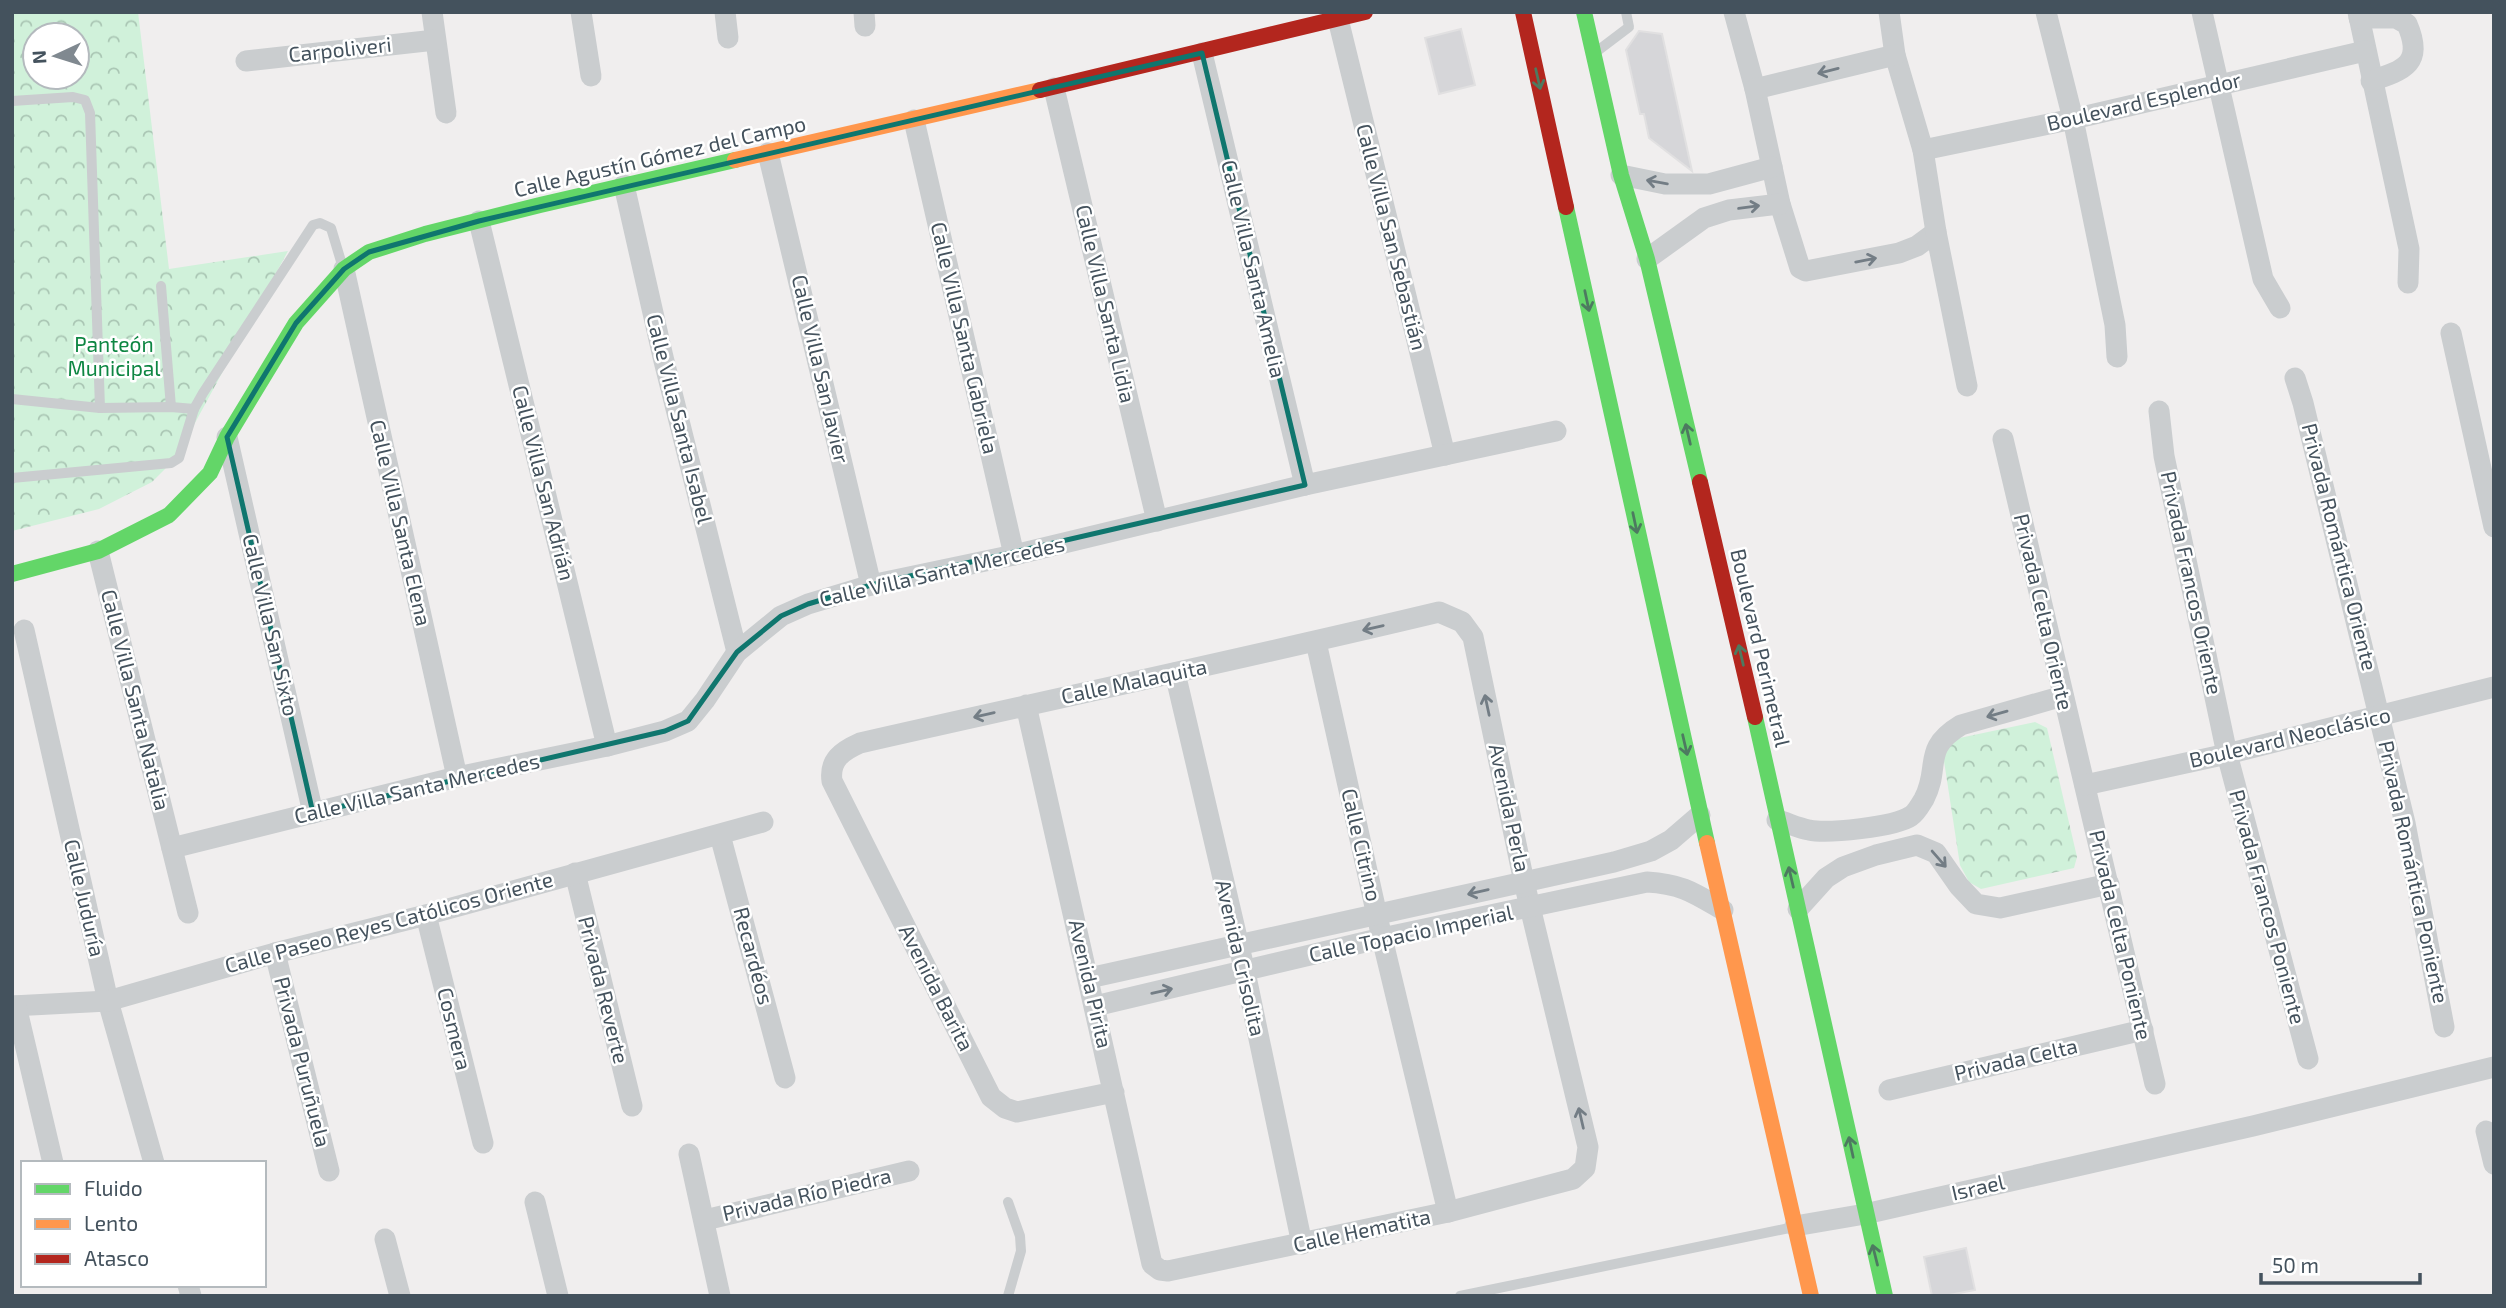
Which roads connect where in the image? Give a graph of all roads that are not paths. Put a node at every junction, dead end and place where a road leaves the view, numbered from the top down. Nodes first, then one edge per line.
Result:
1 (432, 12) edge
2 (581, 12) edge
3 (725, 12) edge
4 (1365, 12) edge
5 (1523, 12) edge
6 (1584, 12) edge
7 (1626, 12) edge
8 (1734, 12) edge
9 (1889, 12) edge
10 (2046, 12) edge
11 (2202, 12) edge
12 (2358, 15) edge
13 (1338, 19) junction
14 (728, 38) dead end
15 (435, 40) junction
16 (2365, 51) junction
17 (1202, 53) junction
18 (1594, 54) junction
19 (1895, 55) junction
20 (246, 61) dead end
21 (591, 76) dead end
22 (2371, 81) junction
23 (2219, 84) junction
24 (1054, 88) junction
25 (1755, 89) junction
26 (12, 101) edge
27 (446, 113) dead end
28 (2073, 119) junction
29 (914, 121) junction
30 (1923, 150) junction
31 (768, 153) junction
32 (1772, 167) junction
33 (1621, 175) junction
34 (1709, 184) junction
35 (624, 185) junction
36 (1780, 204) junction
37 (1717, 213) junction
38 (479, 221) junction
39 (1936, 232) junction
40 (1647, 259) junction
41 (344, 269) junction
42 (2408, 283) dead end
43 (160, 286) dead end
44 (2280, 308) dead end
45 (2451, 333) dead end
46 (2117, 357) dead end
47 (2295, 378) dead end
48 (1967, 386) dead end
49 (12, 399) edge
50 (171, 407) junction
51 (100, 408) junction
52 (194, 410) junction
53 (2159, 411) dead end
54 (1556, 431) dead end
55 (227, 437) junction
56 (2003, 439) dead end
57 (1445, 455) junction
58 (12, 478) edge
59 (1305, 485) junction
60 (1157, 521) junction
61 (2494, 527) edge
62 (98, 551) junction
63 (1013, 555) junction
64 (12, 574) edge
65 (871, 585) junction
66 (1439, 612) joint
67 (24, 630) dead end
68 (1316, 642) junction
69 (737, 652) junction
70 (1175, 673) junction
71 (2494, 687) edge
72 (2063, 696) junction
73 (1026, 705) junction
74 (2380, 717) junction
75 (607, 746) junction
76 (2227, 754) junction
77 (834, 761) joint
78 (457, 777) junction
79 (2085, 785) junction
80 (313, 813) junction
81 (1700, 815) junction
82 (1777, 820) junction
83 (763, 822) dead end
84 (1871, 826) junction
85 (720, 835) junction
86 (172, 848) junction
87 (1640, 854) junction
88 (1876, 855) junction
89 (1592, 867) junction
90 (575, 873) junction
91 (1524, 882) junction
92 (1647, 882) junction
93 (2109, 884) junction
94 (1599, 893) junction
95 (1531, 908) junction
96 (1798, 909) junction
97 (1723, 910) junction
98 (188, 912) dead end
99 (426, 915) junction
100 (1377, 915) junction
101 (1382, 938) junction
102 (1237, 945) junction
103 (275, 953) junction
104 (1245, 972) junction
105 (1089, 978) junction
106 (108, 1001) junction
107 (14, 1006) edge
108 (1096, 1006) junction
109 (2444, 1027) dead end
110 (2143, 1030) junction
111 (2308, 1059) dead end
112 (2494, 1067) edge
113 (785, 1078) dead end
114 (2155, 1084) dead end
115 (1889, 1090) dead end
116 (1114, 1092) junction
117 (632, 1106) dead end
118 (2486, 1131) dead end
119 (483, 1143) dead end
120 (689, 1154) dead end
121 (53, 1161) edge
122 (153, 1161) edge
123 (2494, 1164) edge
124 (329, 1171) dead end
125 (909, 1171) dead end
126 (1573, 1179) joint
127 (535, 1202) dead end
128 (1008, 1202) dead end
129 (1448, 1212) junction
130 (1865, 1214) junction
131 (705, 1220) junction
132 (1795, 1226) junction
133 (385, 1239) dead end
134 (1302, 1244) junction
135 (1152, 1264) joint
136 (400, 1296) edge
137 (558, 1296) edge
138 (720, 1296) edge
139 (1008, 1296) edge
140 (1460, 1296) edge
141 (1811, 1296) edge
142 (1885, 1296) edge

1 - 15 street
2 - 21 street
3 - 14 street
4 - 13 street, Calle Agustín Gómez del Campo
5 -> 81 street
6 - 18 street, Boulevard Perimetral
7 - 18 lane
8 - 25 street
9 - 19 street
10 - 28 street
11 - 23 street
12 - 16 street
12 - 22 street
13 - 17 street, Calle Agustín Gómez del Campo
13 - 57 street, Calle Villa San Sebastián
15 - 20 street, Carpoliveri
15 - 27 street
16 - 22 street
16 - 23 street, Boulevard Esplendor
17 - 24 street, Calle Agustín Gómez del Campo
17 - 59 street, Calle Villa Santa Amelia
18 - 33 street, Boulevard Perimetral
19 -> 25 street
19 - 30 street
22 - 42 street
23 - 28 street, Boulevard Esplendor
23 - 44 street
24 - 29 street, Calle Agustín Gómez del Campo
24 - 60 street, Calle Villa Santa Lidia
25 - 32 street
26 - 51 lane
28 - 30 street, Boulevard Esplendor
28 - 46 street
29 - 31 street, Calle Agustín Gómez del Campo
29 - 63 street, Calle Villa Santa Gabriela
30 - 39 street
31 - 35 street, Calle Agustín Gómez del Campo
31 - 65 street, Calle Villa San Javier
32 - 34 street
32 - 36 street
34 -> 33 street
33 - 40 street, Boulevard Perimetral
34 - 37 street
35 - 38 street, Calle Agustín Gómez del Campo
35 - 69 street, Calle Villa Santa Isabel
37 -> 36 street
36 -> 39 street
37 - 40 street
38 - 41 street, Calle Agustín Gómez del Campo
38 - 75 street, Calle Villa San Adrián
39 - 48 street
82 -> 40 street, Boulevard Perimetral
41 - 52 lane
41 - 55 street, Calle Agustín Gómez del Campo
41 - 78 street, Calle Villa Santa Elena
43 - 50 lane
45 - 61 street
47 - 74 street, Privada Romántica Oriente
49 - 51 lane
50 - 51 lane
50 - 52 lane
52 - 58 lane
53 - 76 street, Privada Francos Oriente
54 - 57 street, Calle Villa Santa Mercedes
55 - 62 street, Calle Agustín Gómez del Campo
55 - 80 street, Calle Villa San Sixto
56 - 72 street, Privada Celta Oriente
57 - 59 street, Calle Villa Santa Mercedes
59 - 60 street, Calle Villa Santa Mercedes
60 - 63 street, Calle Villa Santa Mercedes
62 - 64 street, Calle Agustín Gómez del Campo
62 - 86 street, Calle Villa Santa Natalia
63 - 65 street, Calle Villa Santa Mercedes
65 - 69 street, Calle Villa Santa Mercedes
66 -> 68 street, Calle Malaquita
91 -> 66 street, Avenida Perla
67 - 106 street, Calle Juduría
68 - 70 street, Calle Malaquita
68 - 100 street, Calle Citrino
69 - 75 street, Calle Villa Santa Mercedes
70 - 73 street, Calle Malaquita
70 - 102 street, Avenida Crisolita
71 - 74 street, Boulevard Neoclásico
72 - 79 street, Privada Celta Oriente
72 -> 84 street
73 -> 77 street, Calle Malaquita
73 - 105 street, Avenida Pirita
74 - 76 street, Boulevard Neoclásico
74 - 109 street, Privada Romántica Poniente
75 - 78 street, Calle Villa Santa Mercedes
76 - 79 street, Boulevard Neoclásico
76 - 111 street, Privada Francos Poniente
77 - 116 street, Avenida Barita
78 - 80 street, Calle Villa Santa Mercedes
79 - 93 street, Privada Celta Poniente
80 - 86 street, Calle Villa Santa Mercedes
81 - 87 street, Calle Topacio Imperial
81 - 97 street
82 - 84 street
96 -> 82 street, Boulevard Perimetral
83 - 85 street, Calle Paseo Reyes Católicos Oriente
84 - 88 street
85 - 90 street, Calle Paseo Reyes Católicos Oriente
85 - 113 street, Recardéos
86 - 98 street, Calle Villa Santa Natalia
87 - 89 street, Calle Topacio Imperial
87 - 92 street
88 -> 93 street
88 - 96 street
89 - 91 street, Calle Topacio Imperial
89 - 94 street
90 - 99 street, Calle Paseo Reyes Católicos Oriente
90 - 117 street, Privada Reverte
91 - 95 street, Avenida Perla
91 -> 100 street, Calle Topacio Imperial
92 - 94 street, Calle Topacio Imperial
92 - 97 street, Calle Topacio Imperial
93 - 110 street, Privada Celta Poniente
94 - 95 street, Calle Topacio Imperial
95 - 101 street, Calle Topacio Imperial
126 -> 95 street, Avenida Perla
130 -> 96 street, Boulevard Perimetral
97 - 132 street
99 - 103 street, Calle Paseo Reyes Católicos Oriente
99 - 119 street, Cosmera
100 - 101 street, Calle Citrino
100 - 102 street, Calle Topacio Imperial
101 - 104 street, Calle Topacio Imperial
101 - 129 street, Calle Citrino
102 - 104 street, Avenida Crisolita
102 - 105 street, Calle Topacio Imperial
103 - 106 street, Calle Paseo Reyes Católicos Oriente
103 - 124 street, Privada Puruñuela
108 -> 104 street, Calle Topacio Imperial
104 - 134 street, Avenida Crisolita
105 - 108 street, Avenida Pirita
106 - 107 street, Calle Paseo Reyes Católicos Oriente
106 - 122 street, Calle Juduría
107 - 121 street
108 - 116 street, Avenida Pirita
110 - 114 street, Privada Celta Poniente
110 - 115 street, Privada Celta
112 - 130 street, Israel
116 - 135 street, Avenida Pirita
118 - 123 street
120 - 131 street
125 - 131 street, Privada Río Piedra
126 - 129 street, Calle Hematita
127 - 137 street
128 - 139 lane
129 - 134 street, Calle Hematita
130 - 132 street, Israel
142 -> 130 street, Boulevard Perimetral
131 - 138 street
132 - 140 lane, Israel
132 - 141 street
133 - 136 street
134 - 135 street, Calle Hematita

